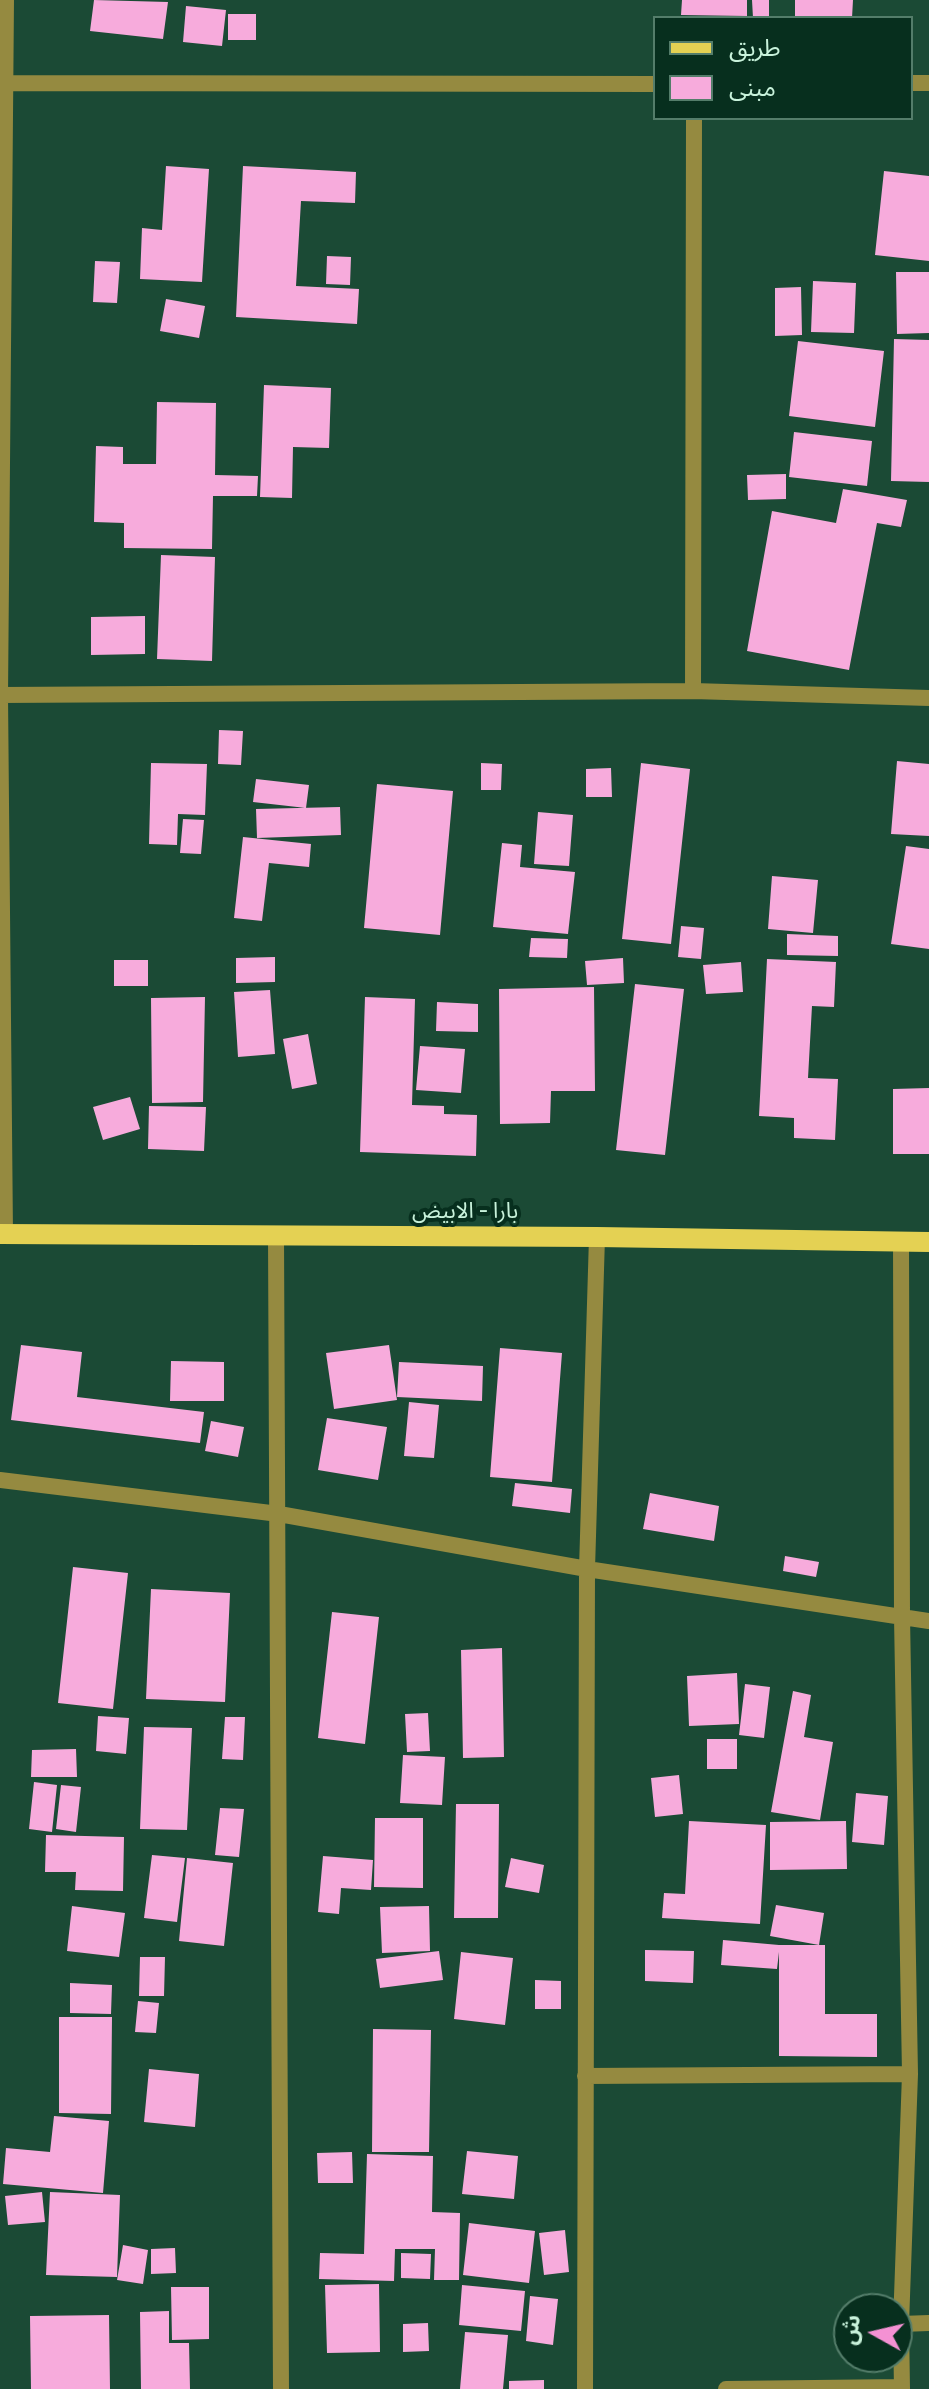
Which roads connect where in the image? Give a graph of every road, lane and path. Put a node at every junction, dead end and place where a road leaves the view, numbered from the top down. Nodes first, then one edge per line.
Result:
1 (6, 0) edge
2 (5, 83) junction
3 (653, 84) edge
4 (694, 120) edge
5 (2, 217) edge
6 (693, 691) junction
7 (0, 695) edge
8 (929, 698) edge
9 (3, 1234) edge
10 (276, 1235) junction
11 (597, 1237) junction
12 (901, 1242) junction
13 (929, 1242) edge
14 (0, 1480) edge
15 (279, 1514) junction
16 (587, 1569) junction
17 (902, 1617) junction
18 (929, 1621) edge
19 (910, 2074) junction
20 (585, 2076) junction
21 (902, 2293) edge
22 (902, 2388) edge
23 (281, 2389) edge
24 (585, 2389) edge
25 (726, 2389) edge

1 - 2 street
2 - 3 street
2 - 5 street
4 - 6 street
5 - 7 street
6 - 7 street
6 - 8 street
7 - 9 street
9 - 10 main road, بارا - الابيض
10 - 11 main road, بارا - الابيض
10 - 15 street
11 - 12 main road, بارا - الابيض
11 - 16 street
12 - 13 main road, بارا - الابيض
12 - 17 street
14 - 15 street
15 - 16 street
15 - 23 street
16 - 17 street
16 - 20 street
17 - 18 street
17 - 19 street
19 - 20 street
19 - 21 street
20 - 24 street
22 - 25 street

